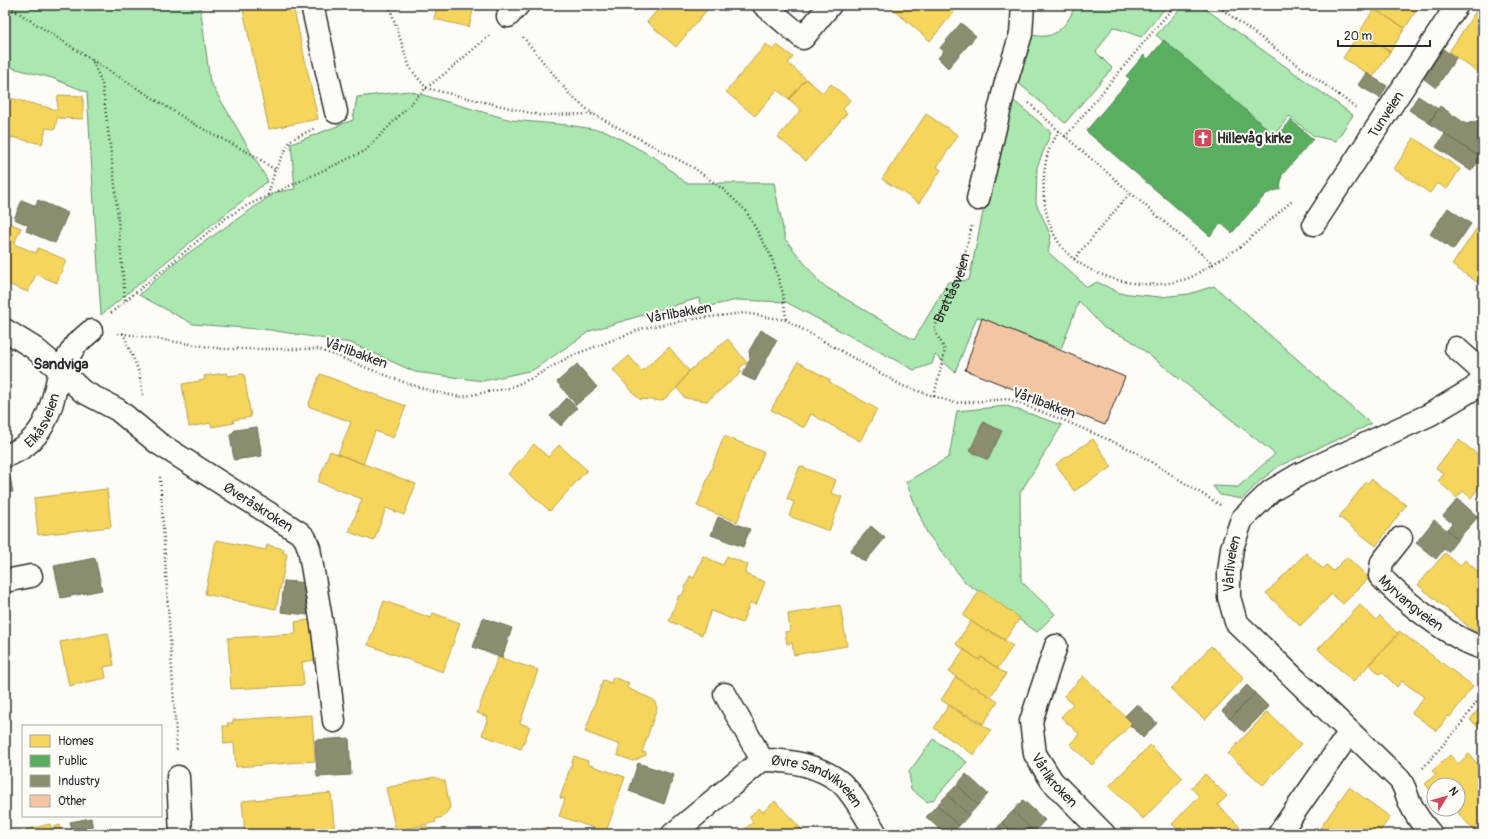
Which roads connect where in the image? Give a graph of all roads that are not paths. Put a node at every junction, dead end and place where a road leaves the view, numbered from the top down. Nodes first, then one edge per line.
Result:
1 (312, 5) edge
2 (764, 5) edge
3 (830, 5) edge
4 (1023, 5) edge
5 (1457, 5) edge
6 (336, 112) road end
7 (978, 199) road end
8 (1314, 224) dead end
9 (5, 330) edge
10 (91, 331) road end
11 (1456, 348) dead end
12 (60, 370) junction
13 (1483, 372) edge
14 (1483, 379) edge
15 (5, 456) edge
16 (1402, 538) dead end
17 (31, 576) dead end
18 (5, 581) edge
19 (1056, 646) dead end
20 (1483, 648) edge
21 (725, 694) dead end
22 (334, 721) dead end
23 (1350, 732) junction
24 (762, 760) junction
25 (178, 778) road end
26 (181, 834) edge
27 (673, 834) edge
28 (876, 834) edge
29 (1104, 834) edge
30 (1279, 834) edge
31 (1431, 834) edge

1 - 6 street
2 - 3 street
4 - 7 street
5 - 8 street, Tunveien
9 - 12 street, Øveråskroken
10 - 12 street, Eikåsveien
11 - 13 street
12 - 15 street, Eikåsveien
12 - 22 street, Øveråskroken
14 - 23 street, Vårliveien
16 - 20 street, Myrvangveien
17 - 18 street
19 - 29 street, Vårlikroken
21 - 24 street, Øvre Sandvikveien
23 - 30 street
23 - 31 street, Vårliveien
24 - 27 street, Øvre Sandvikveien
24 - 28 street, Øvre Sandvikveien
25 - 26 street

